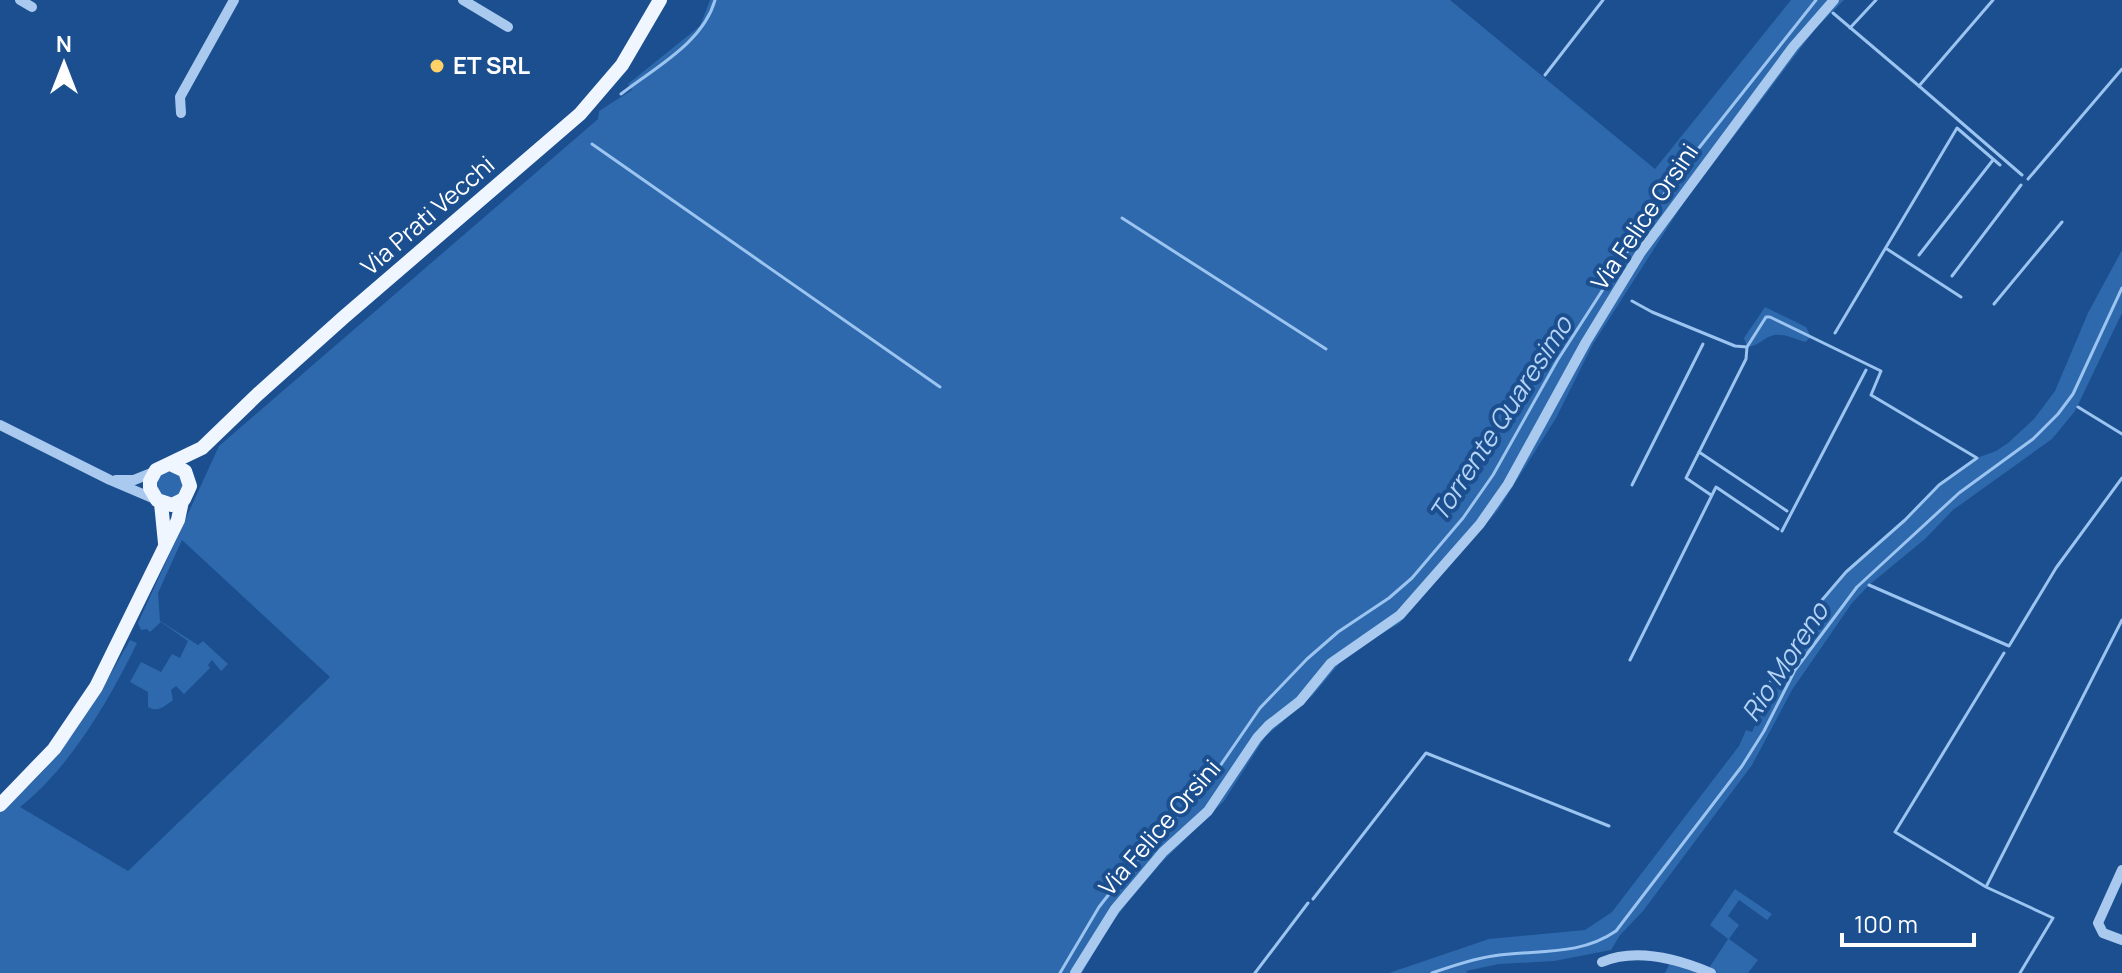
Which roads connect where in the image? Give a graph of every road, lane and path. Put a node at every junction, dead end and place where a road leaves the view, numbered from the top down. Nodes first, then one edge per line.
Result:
1 (20, 0) edge
2 (234, 0) edge
3 (463, 0) edge
4 (660, 0) edge
5 (1834, 0) edge
6 (32, 7) dead end
7 (508, 27) dead end
8 (181, 113) dead end
9 (0, 425) edge
10 (202, 448) junction
11 (170, 464) junction
12 (155, 472) junction
13 (189, 479) junction
14 (110, 480) junction
15 (159, 501) junction
16 (182, 501) junction
17 (165, 543) junction
18 (0, 805) edge
19 (2122, 870) edge
20 (2122, 940) edge
21 (1602, 962) dead end
22 (1075, 973) edge
23 (1711, 973) edge

1 - 6 street
2 - 8 street
3 - 7 street
4 - 10 main road, Via Prati Vecchi
5 - 22 street, Via Felice Orsini
9 - 14 street
10 - 11 main road, Via Prati Vecchi
10 - 13 main road, Via Prati Vecchi
11 - 12 main road, Via Prati Vecchi
11 - 13 main road
12 - 14 street
12 - 15 main road
13 - 16 main road, Via Prati Vecchi
14 - 15 street
15 - 16 main road
15 - 17 main road
16 - 17 main road, Via Prati Vecchi
17 - 18 main road, Via Prati Vecchi
19 - 20 street
21 - 23 street

